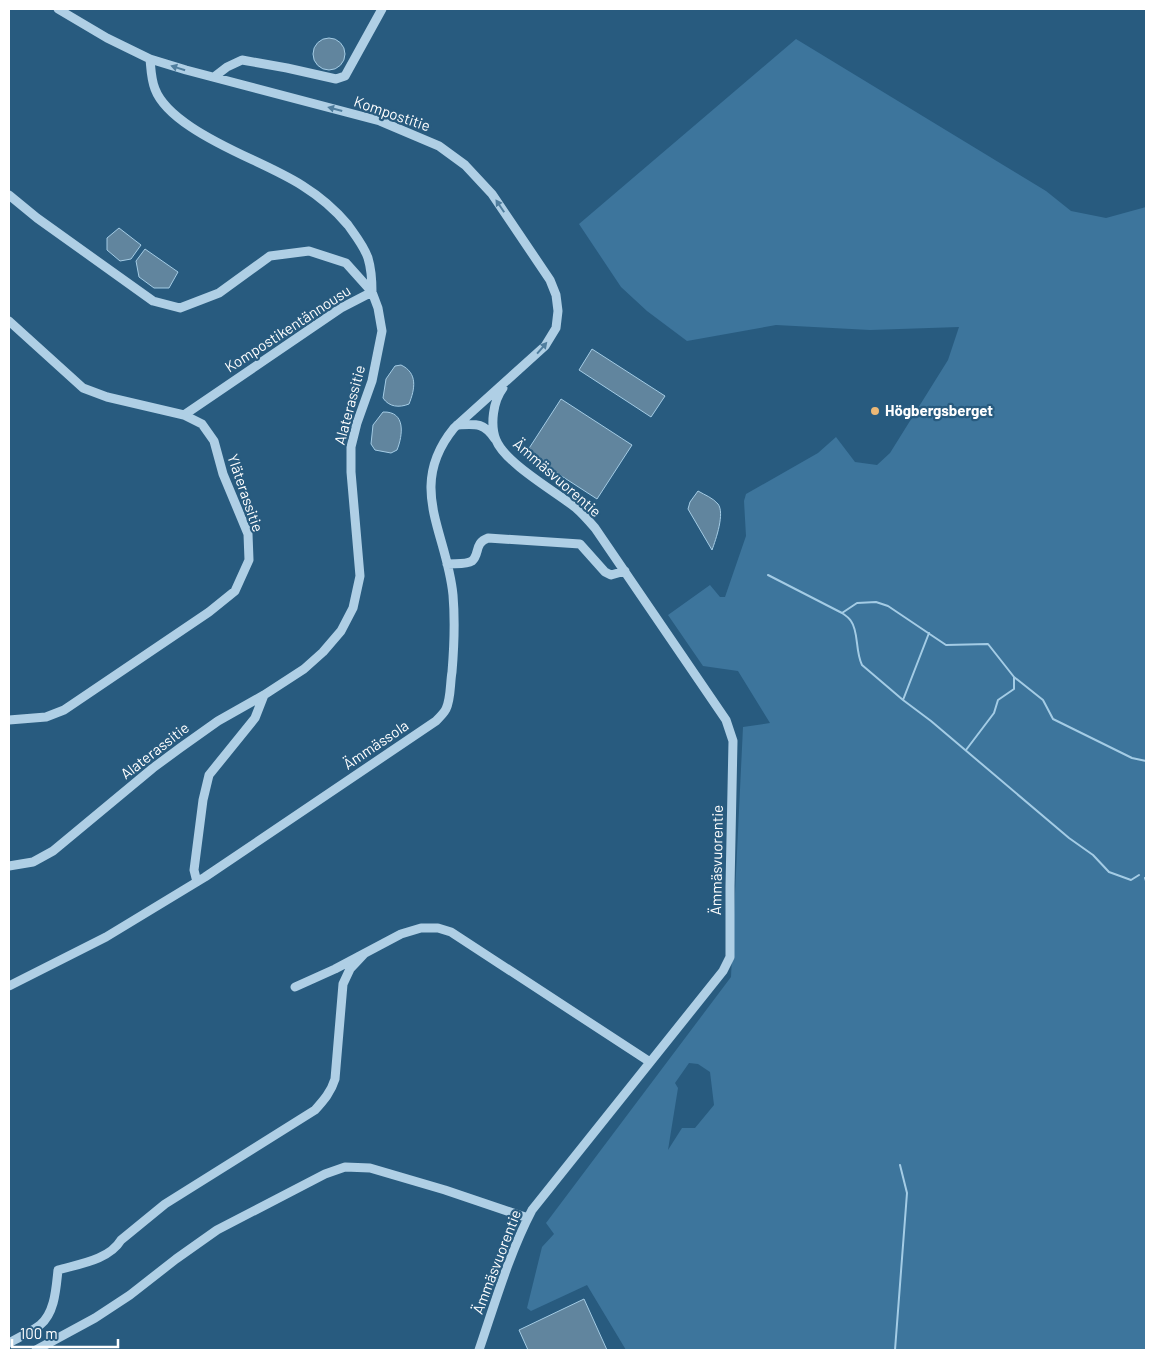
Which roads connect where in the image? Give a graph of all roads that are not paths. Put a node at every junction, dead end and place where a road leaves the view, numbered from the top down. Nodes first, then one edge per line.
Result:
1 (58, 9) edge
2 (382, 9) edge
3 (150, 59) junction
4 (214, 77) junction
5 (9, 195) edge
6 (372, 292) junction
7 (9, 321) edge
8 (507, 382) junction
9 (184, 414) junction
10 (457, 425) junction
11 (496, 441) junction
12 (447, 564) junction
13 (626, 571) junction
14 (264, 695) junction
15 (10, 723) edge
16 (9, 866) edge
17 (197, 882) junction
18 (365, 953) junction
19 (9, 986) edge
20 (295, 987) dead end
21 (650, 1062) junction
22 (528, 1218) junction
23 (9, 1342) edge
24 (36, 1350) edge
25 (479, 1350) edge

1 - 3 street, Kompostitie
2 - 4 street
4 -> 3 street, Kompostitie
3 - 6 street, Kompostikentännousu
8 -> 4 street, Kompostitie
5 - 6 street, Alaterassitie
6 - 9 street, Kompostikentännousu
6 - 14 street, Alaterassitie
7 - 9 street, Yläterassitie
8 - 10 street, Ämmässola
8 - 11 street, Ämmäsvuorentie
9 - 15 street, Yläterassitie
10 - 11 street
10 - 12 street, Ämmässola
11 - 13 street, Ämmäsvuorentie
12 - 13 street
12 - 17 street, Ämmässola
13 - 21 street, Ämmäsvuorentie
14 - 16 street, Alaterassitie
14 - 17 street
17 - 19 street, Ämmässola
18 - 20 street
18 - 21 street
18 - 23 street
21 - 22 street, Ämmäsvuorentie
22 - 24 street
22 - 25 street, Ämmäsvuorentie

